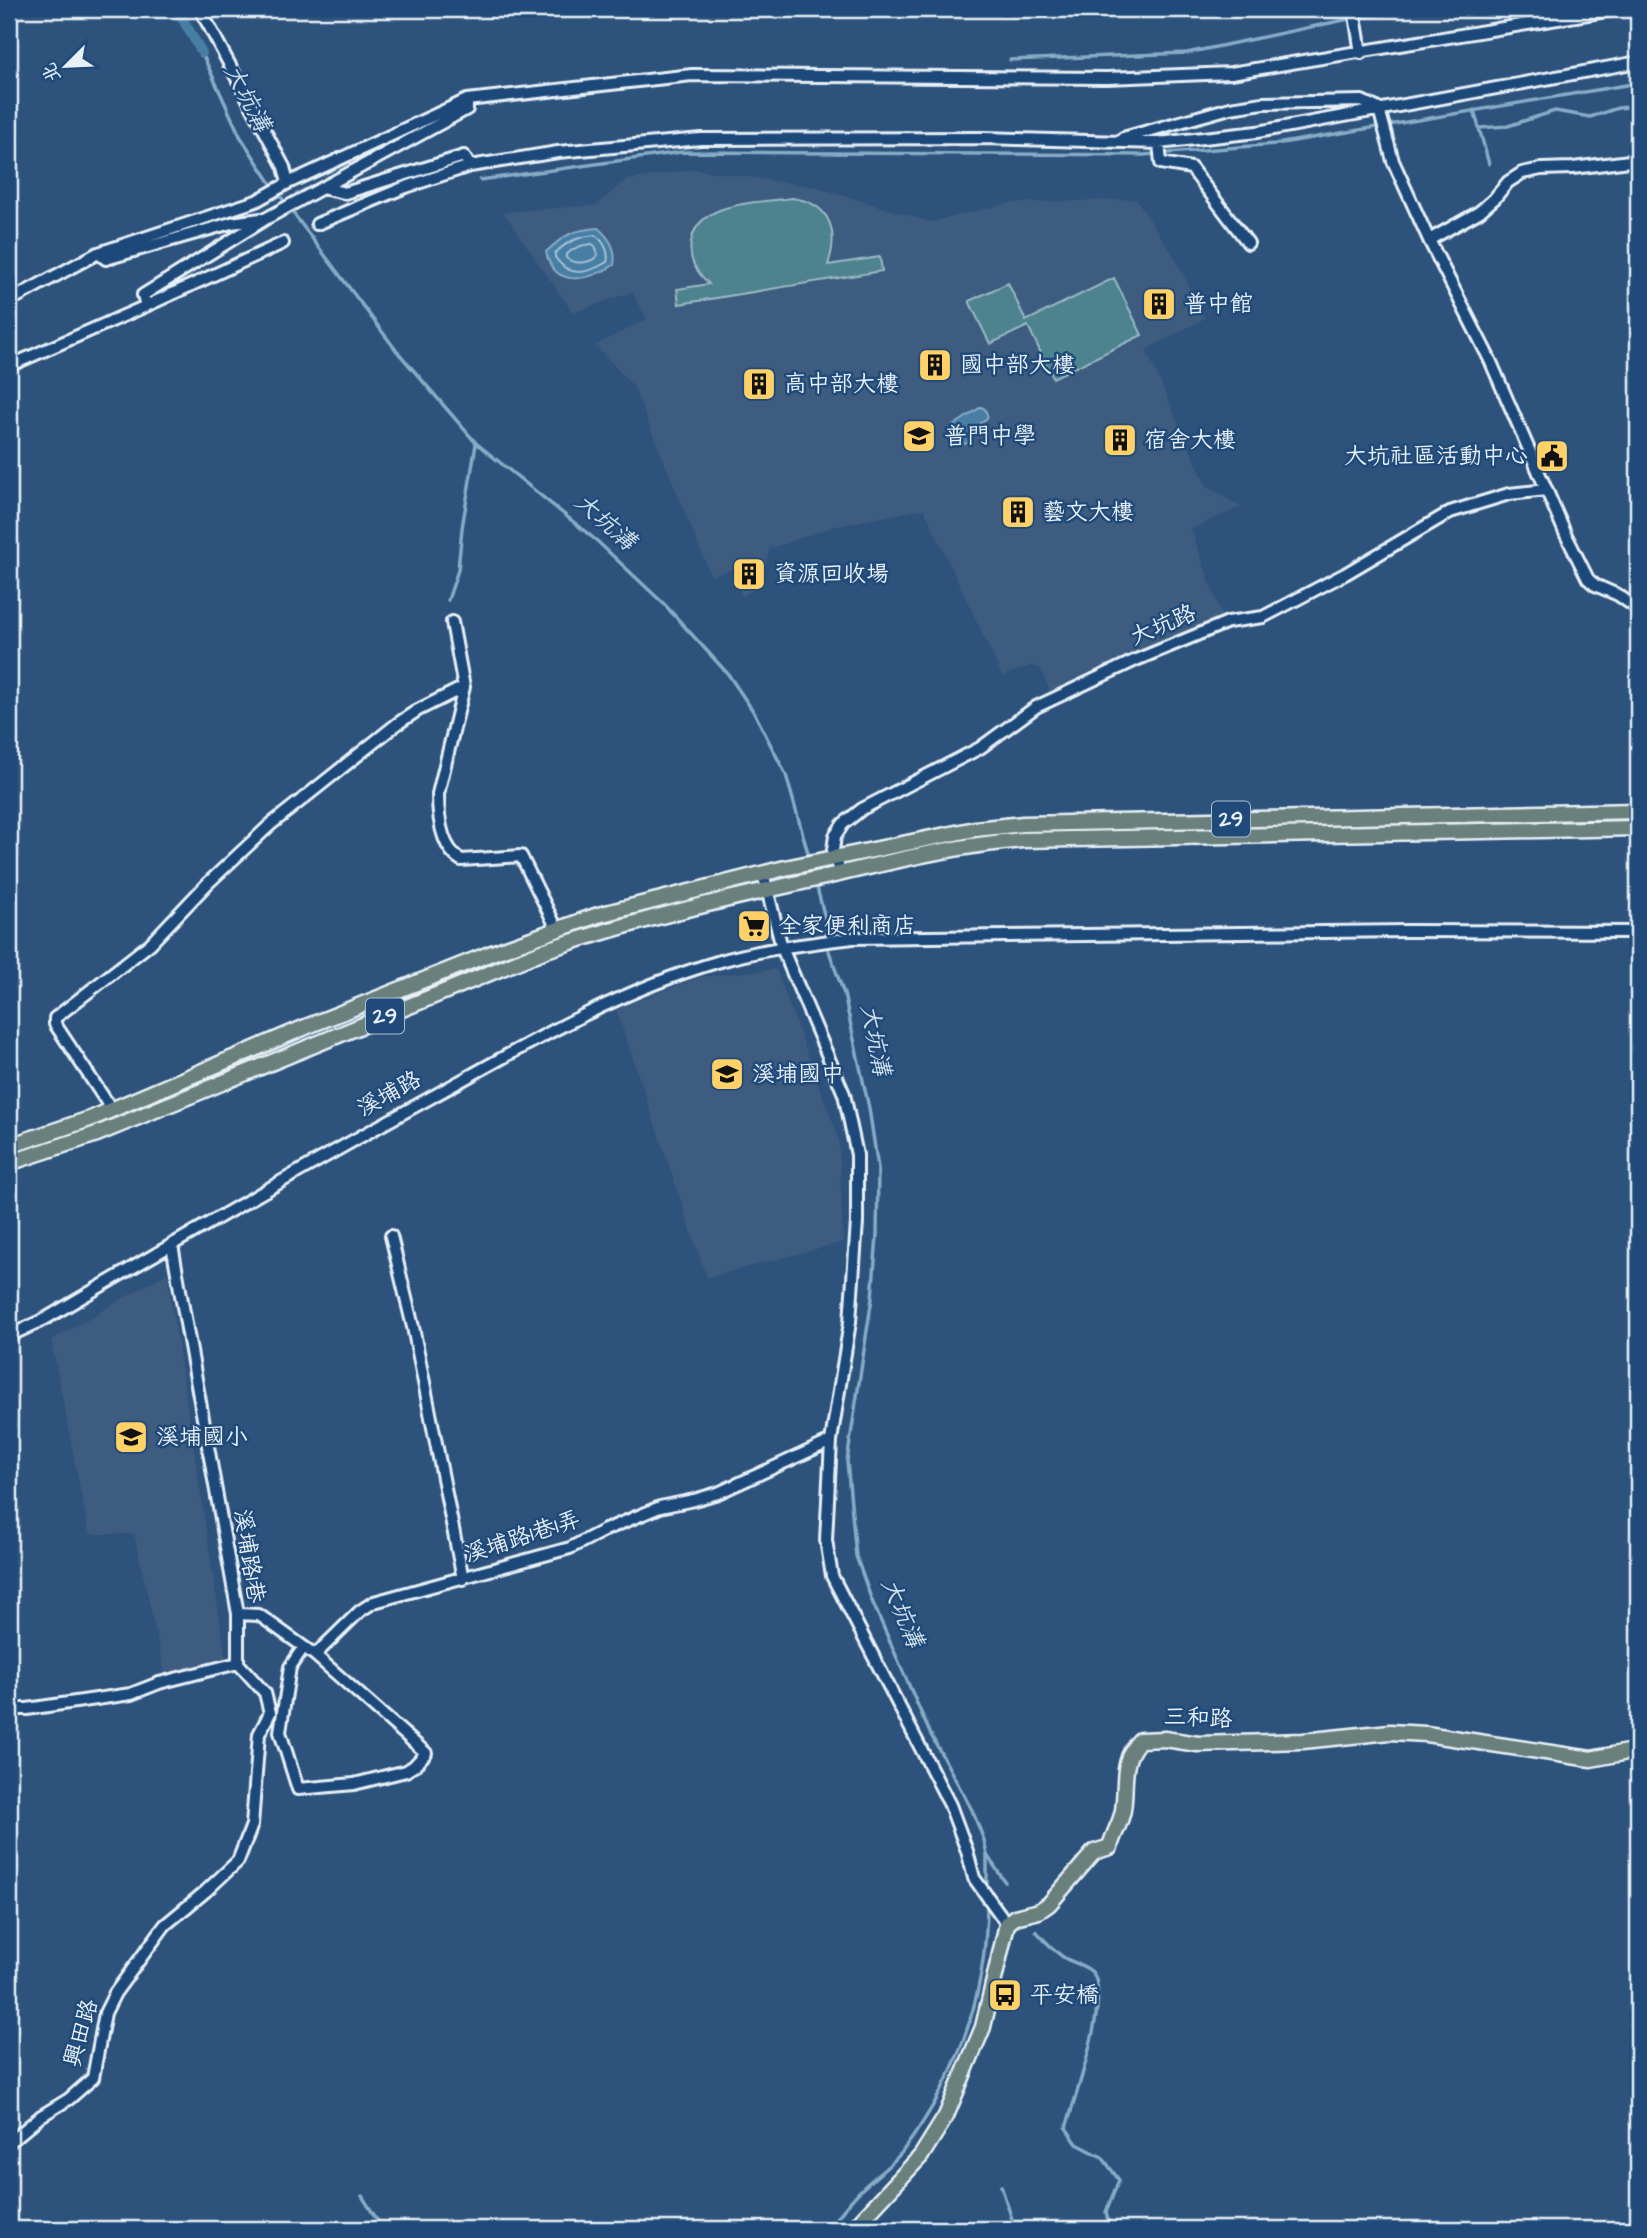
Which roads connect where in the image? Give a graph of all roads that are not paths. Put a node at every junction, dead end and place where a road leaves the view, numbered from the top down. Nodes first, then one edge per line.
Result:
1 (200, 9) edge
2 (1354, 9) edge
3 (1618, 9) edge
4 (1361, 52) junction
5 (1638, 62) edge
6 (467, 100) junction
7 (1379, 109) junction
8 (1110, 141) junction
9 (1159, 143) junction
10 (1638, 160) edge
11 (470, 166) junction
12 (288, 183) junction
13 (321, 188) junction
14 (267, 218) junction
15 (317, 224) dead end
16 (1429, 240) junction
17 (283, 243) dead end
18 (1248, 243) dead end
19 (98, 253) junction
20 (9, 300) edge
21 (146, 306) junction
22 (9, 366) edge
23 (1547, 490) junction
24 (1638, 608) edge
25 (452, 622) dead end
26 (464, 687) junction
27 (1638, 811) edge
28 (1638, 828) edge
29 (831, 858) junction
30 (763, 873) junction
31 (835, 874) junction
32 (767, 889) junction
33 (557, 929) junction
34 (1638, 932) edge
35 (782, 948) junction
36 (112, 1110) junction
37 (9, 1146) edge
38 (9, 1163) edge
39 (391, 1236) dead end
40 (172, 1245) junction
41 (9, 1336) edge
42 (831, 1441) junction
43 (463, 1579) junction
44 (238, 1614) junction
45 (303, 1648) junction
46 (315, 1656) junction
47 (238, 1663) junction
48 (9, 1709) edge
49 (1638, 1750) edge
50 (1003, 1918) junction
51 (9, 2143) edge
52 (853, 2229) edge

1 - 12 street
2 - 4 street
3 - 4 street
4 - 6 street
5 - 7 street
6 - 12 street
6 - 13 street
7 - 8 street
7 - 9 street
7 - 16 street
8 - 9 street
8 - 11 street
9 - 18 street
10 - 16 street
11 - 13 street
11 - 15 street
12 - 19 street
13 - 14 street
14 - 19 street
14 - 21 street
16 - 23 street
17 - 21 street
19 - 20 street
21 - 22 street
23 - 24 street
23 - 29 street, 大坑路
25 - 26 street
26 - 33 street
26 - 36 street
27 - 29 main road, 29
28 - 31 main road, 29
29 - 30 main road, 29
29 - 31 street, 大坑路
30 - 32 street
30 - 33 main road, 29
31 - 32 main road, 29
32 - 35 street
32 - 38 main road, 29
33 - 36 main road, 29
34 - 35 street, 溪埔路
35 - 40 street, 溪埔路
35 - 42 street
36 - 37 main road, 29
39 - 43 street
40 - 41 street, 溪埔路
40 - 44 street, 溪埔路1巷
42 - 43 street, 溪埔路1巷1弄
42 - 50 street
43 - 46 street, 溪埔路1巷1弄
44 - 45 street
44 - 47 street, 溪埔路1巷
45 - 46 street
45 - 46 street
47 - 48 street
47 - 51 street, 興田路
49 - 50 main road, 三和路
50 - 52 main road

